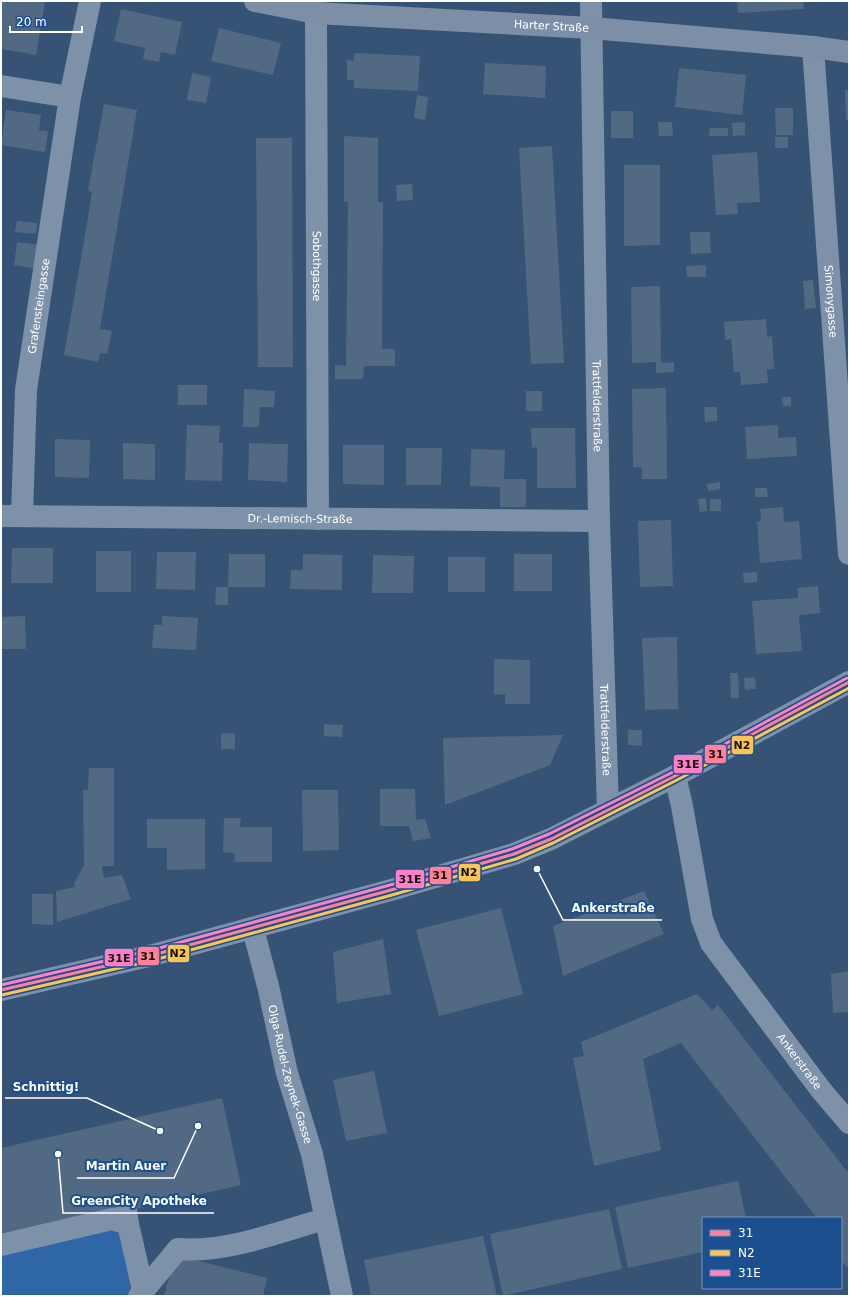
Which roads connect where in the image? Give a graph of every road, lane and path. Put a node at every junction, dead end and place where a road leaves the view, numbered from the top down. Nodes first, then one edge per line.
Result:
1 (90, 1) edge
2 (255, 1) edge
3 (591, 1) edge
4 (316, 12) junction
5 (591, 28) junction
6 (813, 48) junction
7 (849, 52) edge
8 (1, 86) edge
9 (70, 97) junction
10 (12, 516) edge
11 (318, 518) junction
12 (599, 521) junction
13 (849, 554) edge
14 (849, 682) edge
15 (675, 776) junction
16 (608, 810) junction
17 (253, 929) junction
18 (1, 990) edge
19 (849, 1123) edge
20 (326, 1219) junction
21 (1, 1245) edge
22 (141, 1293) edge
23 (342, 1296) edge

1 - 9 street, Grafensteingasse
2 - 4 main road, Harter Straße
3 - 5 street, Trattfelderstraße
4 - 5 main road, Harter Straße
4 - 11 street, Sobothgasse
5 - 6 main road, Harter Straße
5 - 12 street, Trattfelderstraße
6 - 7 main road, Harter Straße
6 - 13 street, Simonygasse
8 - 9 street
9 - 10 street, Grafensteingasse
10 - 11 street, Dr.-Lemisch-Straße
11 - 12 street, Dr.-Lemisch-Straße
12 - 16 street, Trattfelderstraße
14 - 15 street
15 - 16 street
15 - 19 street, Ankerstraße
16 - 17 street
17 - 18 street
17 - 20 street, Olga-Rudel-Zeynek-Gasse
20 - 22 street
20 - 23 street, Olga-Rudel-Zeynek-Gasse
21 - 22 street

